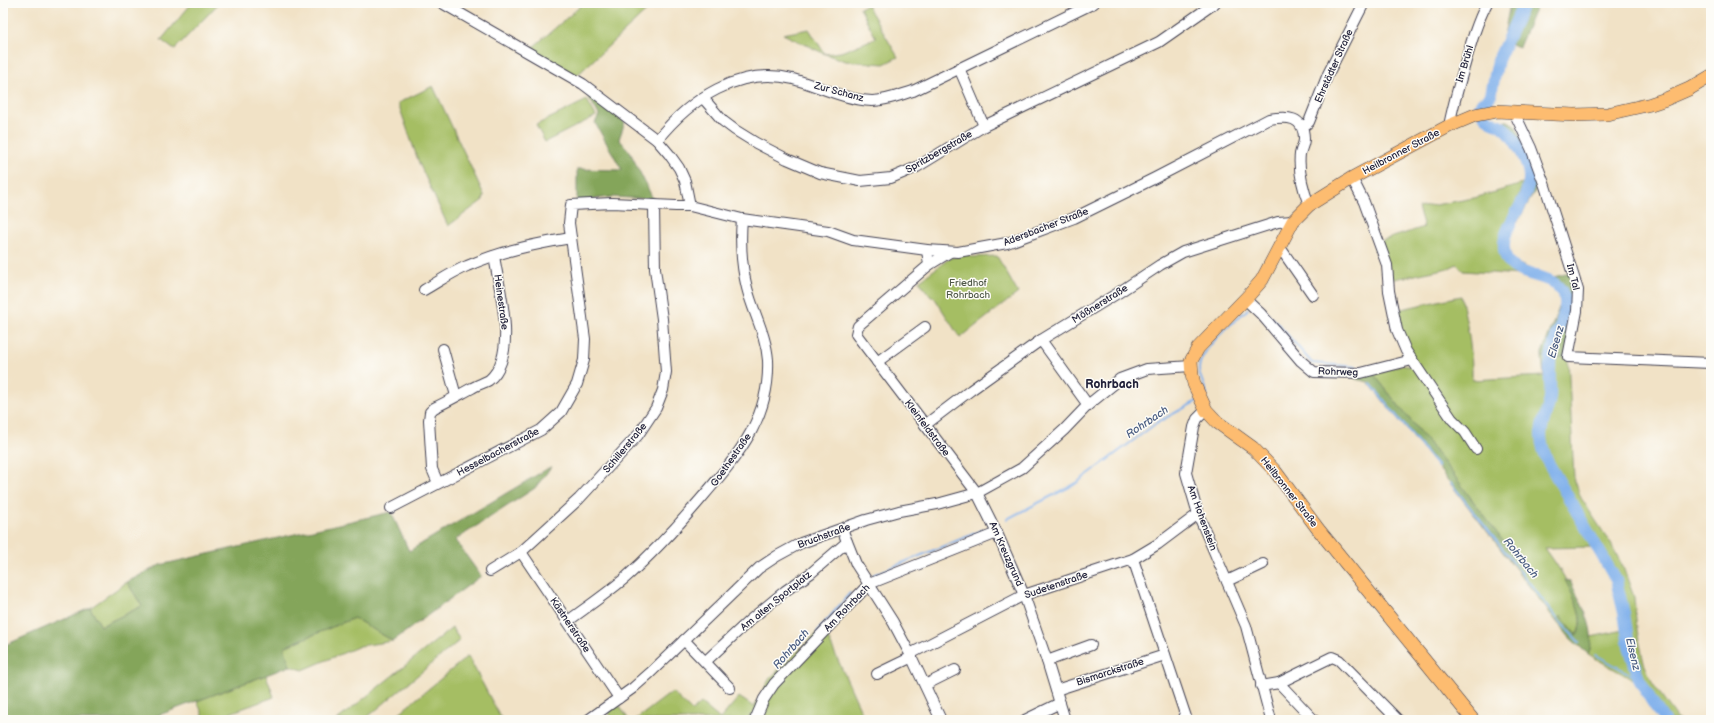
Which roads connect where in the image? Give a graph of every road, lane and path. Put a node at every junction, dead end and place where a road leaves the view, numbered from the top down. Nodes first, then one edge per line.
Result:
1 (442, 3) edge
2 (1094, 3) edge
3 (1215, 3) edge
4 (1364, 3) edge
5 (1487, 3) edge
6 (959, 68) junction
7 (1711, 76) edge
8 (703, 98) junction
9 (1514, 112) junction
10 (984, 126) junction
11 (1450, 126) junction
12 (1303, 128) junction
13 (657, 140) junction
14 (1352, 178) junction
15 (571, 205) joint
16 (1308, 205) junction
17 (654, 206) junction
18 (690, 206) junction
19 (742, 219) junction
20 (1292, 221) junction
21 (571, 238) junction
22 (1279, 246) junction
23 (927, 250) junction
24 (950, 252) junction
25 (494, 256) junction
26 (929, 265) junction
27 (424, 290) dead end
28 (1313, 295) dead end
29 (1245, 299) junction
30 (925, 327) dead end
31 (1041, 340) junction
32 (443, 349) dead end
33 (1412, 360) junction
34 (877, 362) junction
35 (1711, 363) edge
36 (1191, 366) junction
37 (456, 396) junction
38 (1202, 402) junction
39 (1088, 405) junction
40 (925, 425) junction
41 (1476, 449) dead end
42 (438, 483) junction
43 (977, 493) junction
44 (391, 508) dead end
45 (1198, 514) junction
46 (842, 529) junction
47 (997, 534) junction
48 (847, 542) junction
49 (522, 552) junction
50 (1133, 559) junction
51 (1263, 564) dead end
52 (490, 571) dead end
53 (1227, 581) junction
54 (869, 584) junction
55 (1024, 595) junction
56 (568, 621) junction
57 (684, 640) junction
58 (1092, 645) dead end
59 (1165, 654) junction
60 (911, 655) junction
61 (706, 661) junction
62 (1047, 661) junction
63 (955, 670) dead end
64 (878, 674) dead end
65 (1279, 683) junction
66 (925, 685) junction
67 (1261, 686) junction
68 (730, 688) dead end
69 (1056, 690) junction
70 (619, 698) junction
71 (1060, 703) junction
72 (588, 720) edge
73 (755, 720) edge
74 (940, 720) edge
75 (1025, 720) edge
76 (1065, 720) edge
77 (1187, 720) edge
78 (1271, 720) edge
79 (1314, 720) edge
80 (1398, 720) edge
81 (1473, 720) edge

1 - 13 street
2 - 6 street, Zur Schanz
3 - 10 street, Spritzbergstraße
4 - 12 street, Ehrstädter Straße
5 - 11 street, Im Brühl
6 - 8 street, Zur Schanz
6 - 10 street, Spritzbergstraße
7 - 9 main road, Heilbronner Straße
8 - 10 street, Spritzbergstraße
8 - 13 street, Zur Schanz
9 - 11 main road, Heilbronner Straße
9 - 35 street, Im Tal
11 - 14 main road, Heilbronner Straße
12 - 16 street
12 - 24 street, Adersbacher Straße
13 - 18 street
14 - 16 main road, Heilbronner Straße
14 - 33 street
15 - 17 street, Adersbacher Straße
15 - 21 street, Hesselbacherstraße
16 - 20 main road, Heilbronner Straße
17 - 18 street, Adersbacher Straße
17 - 49 street, Schillerstraße
18 - 19 street, Adersbacher Straße
19 - 23 street, Adersbacher Straße
19 - 56 street, Goethestraße
20 - 22 main road, Heilbronner Straße
20 - 31 street, Mößnerstraße
21 - 25 street
21 - 42 street, Hesselbacherstraße
22 - 28 street
22 - 29 main road, Heilbronner Straße
23 - 24 street, Adersbacher Straße
23 - 26 street
24 - 26 street, Kleinfeldstraße
25 - 27 street
25 - 37 street, Heinestraße
26 - 34 street, Kleinfeldstraße
29 - 33 street, Rohrweg
29 - 36 main road, Heilbronner Straße
30 - 34 street
31 - 39 street
31 - 40 street, Mößnerstraße
32 - 37 street
33 - 41 street
34 - 40 street, Kleinfeldstraße
36 - 38 main road, Heilbronner Straße
36 - 39 street, Bruchstraße
37 - 42 street, Heinestraße
38 - 45 street, Am Hohenstein
38 - 81 main road, Heilbronner Straße
39 - 43 street, Bruchstraße
40 - 43 street, Kleinfeldstraße
42 - 44 street, Hesselbacherstraße
43 - 46 street, Bruchstraße
43 - 47 street, Am Kreuzgrund
45 - 50 street, Sudetenstraße
45 - 53 street, Am Hohenstein
46 - 48 street
46 - 57 street, Bruchstraße
47 - 54 street, Am Rohrbach
47 - 55 street, Am Kreuzgrund
48 - 54 street
48 - 61 street, Am alten Sportplatz
49 - 52 street, Schillerstraße
49 - 56 street, Kästnerstraße
50 - 55 street, Sudetenstraße
50 - 59 street
51 - 53 street
53 - 67 street, Am Hohenstein
54 - 60 street
54 - 73 street, Am Rohrbach
55 - 60 street, Sudetenstraße
55 - 62 street, Am Kreuzgrund
56 - 70 street, Kästnerstraße
57 - 61 street
57 - 70 street, Bruchstraße
58 - 62 street
59 - 69 street, Bismarckstraße
59 - 77 street
60 - 64 street, Sudetenstraße
60 - 66 street
61 - 68 street
62 - 69 street, Am Kreuzgrund
63 - 66 street
65 - 67 street
65 - 79 street
65 - 80 street
66 - 74 street
67 - 78 street, Am Hohenstein
69 - 71 street, Am Kreuzgrund
70 - 72 street, Bruchstraße
71 - 75 street
71 - 76 street, Am Kreuzgrund

